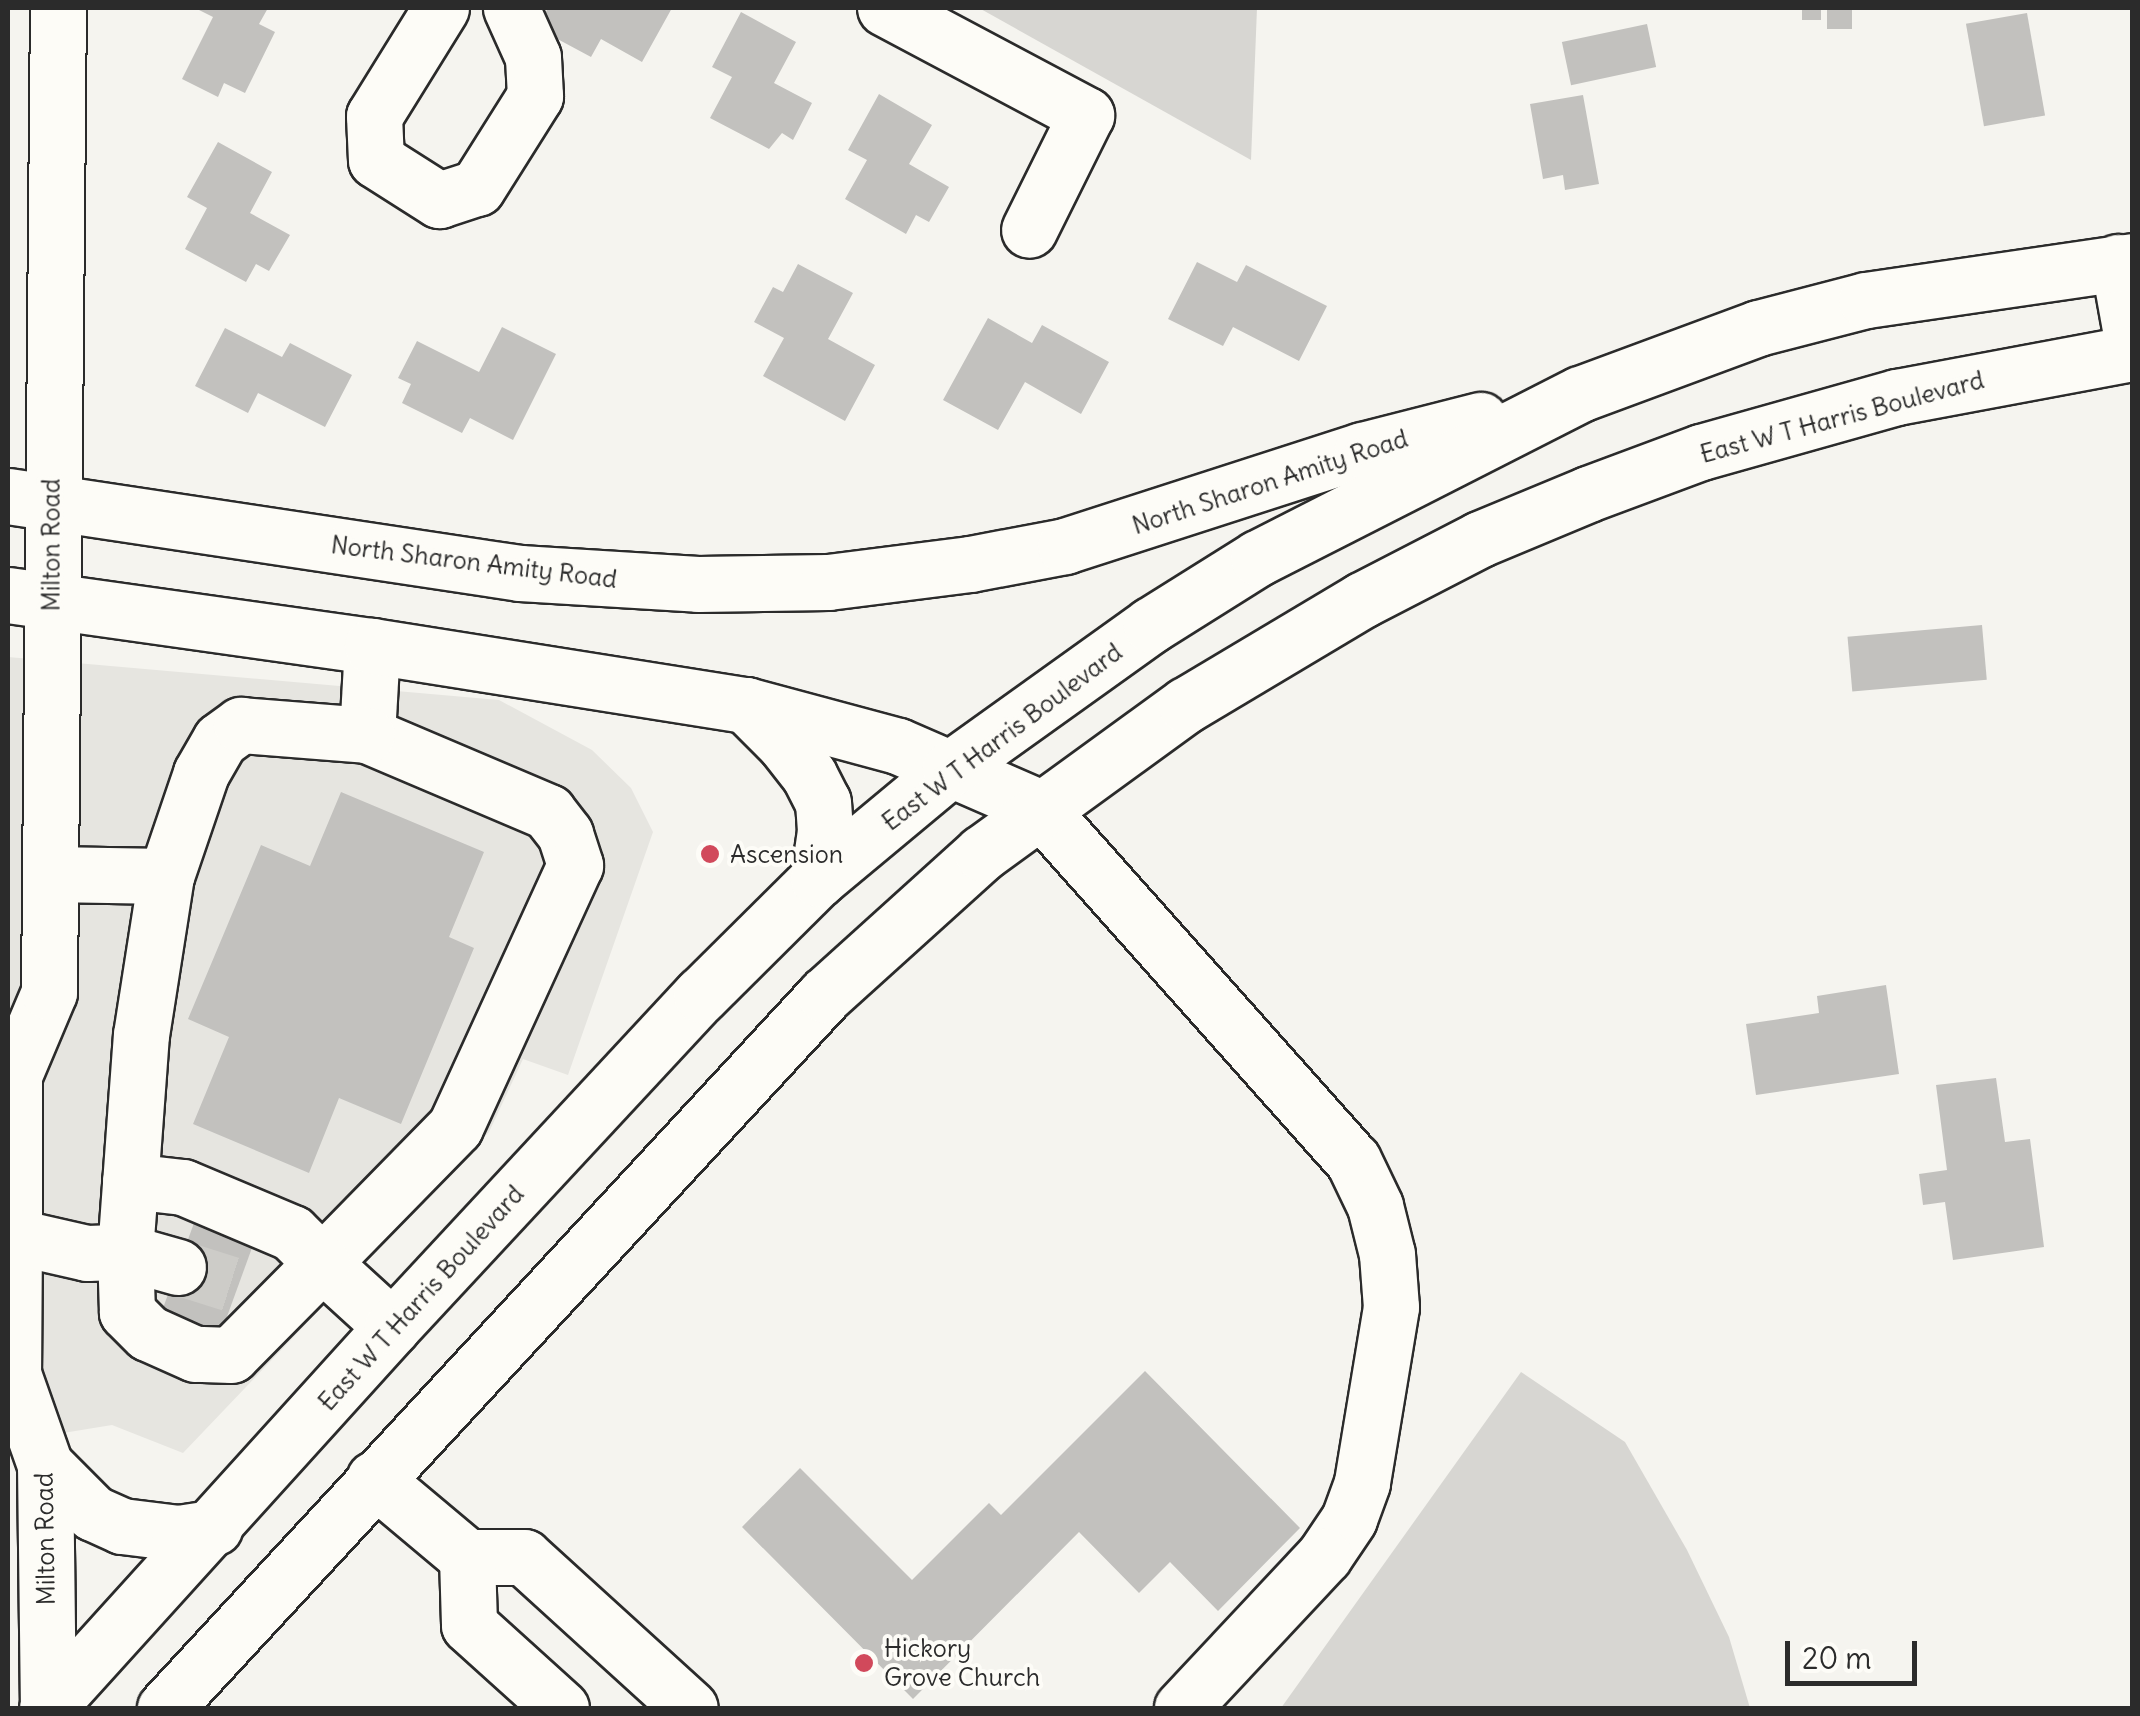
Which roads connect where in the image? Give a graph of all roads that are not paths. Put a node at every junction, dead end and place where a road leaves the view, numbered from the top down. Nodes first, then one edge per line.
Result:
1 (58, 8) edge
2 (441, 8) edge
3 (511, 8) edge
4 (885, 8) edge
5 (1029, 230) dead end
6 (2125, 262) edge
7 (2132, 340) edge
8 (2132, 353) edge
9 (1580, 394) junction
10 (29, 500) edge
11 (30, 598) edge
12 (372, 646) junction
13 (746, 705) junction
14 (367, 735) junction
15 (950, 769) junction
16 (1038, 808) junction
17 (50, 874) junction
18 (166, 876) junction
19 (818, 879) junction
20 (11, 1064) edge
21 (130, 1181) junction
22 (11, 1236) edge
23 (125, 1252) junction
24 (322, 1263) junction
25 (178, 1268) tunnel mouth
26 (392, 1328) junction
27 (10, 1382) edge
28 (45, 1465) junction
29 (374, 1479) junction
30 (215, 1526) junction
31 (468, 1557) junction
32 (47, 1708) edge
33 (165, 1708) edge
34 (561, 1708) edge
35 (690, 1708) edge
36 (1182, 1708) edge

1 - 10 main road, Milton Road
2 - 3 main road
4 - 5 main road
6 - 7 main road
6 - 9 main road, East W T Harris Boulevard
8 - 16 main road, East W T Harris Boulevard
9 - 10 main road, North Sharon Amity Road
9 - 15 main road, East W T Harris Boulevard
10 - 11 main road, Milton Road
11 - 12 main road
11 - 17 main road, Milton Road
12 - 13 main road
12 - 14 main road
13 - 15 main road
13 - 19 main road
14 - 18 main road
14 - 24 main road
15 - 16 main road
15 - 19 main road, East W T Harris Boulevard
16 - 29 main road, East W T Harris Boulevard
16 - 36 main road
17 - 18 main road
17 - 20 main road, Milton Road
18 - 21 main road
19 - 26 main road, East W T Harris Boulevard
20 - 22 main road, Milton Road
21 - 23 main road
21 - 24 main road
22 - 23 main road
22 - 27 main road, Milton Road
23 - 24 main road
23 - 25 main road
24 - 26 main road
26 - 30 main road, East W T Harris Boulevard
27 - 28 main road, Milton Road
28 - 30 main road
28 - 32 main road, Milton Road
29 - 31 main road
29 - 33 main road, East W T Harris Boulevard
30 - 32 main road, East W T Harris Boulevard
31 - 34 main road
31 - 35 main road

